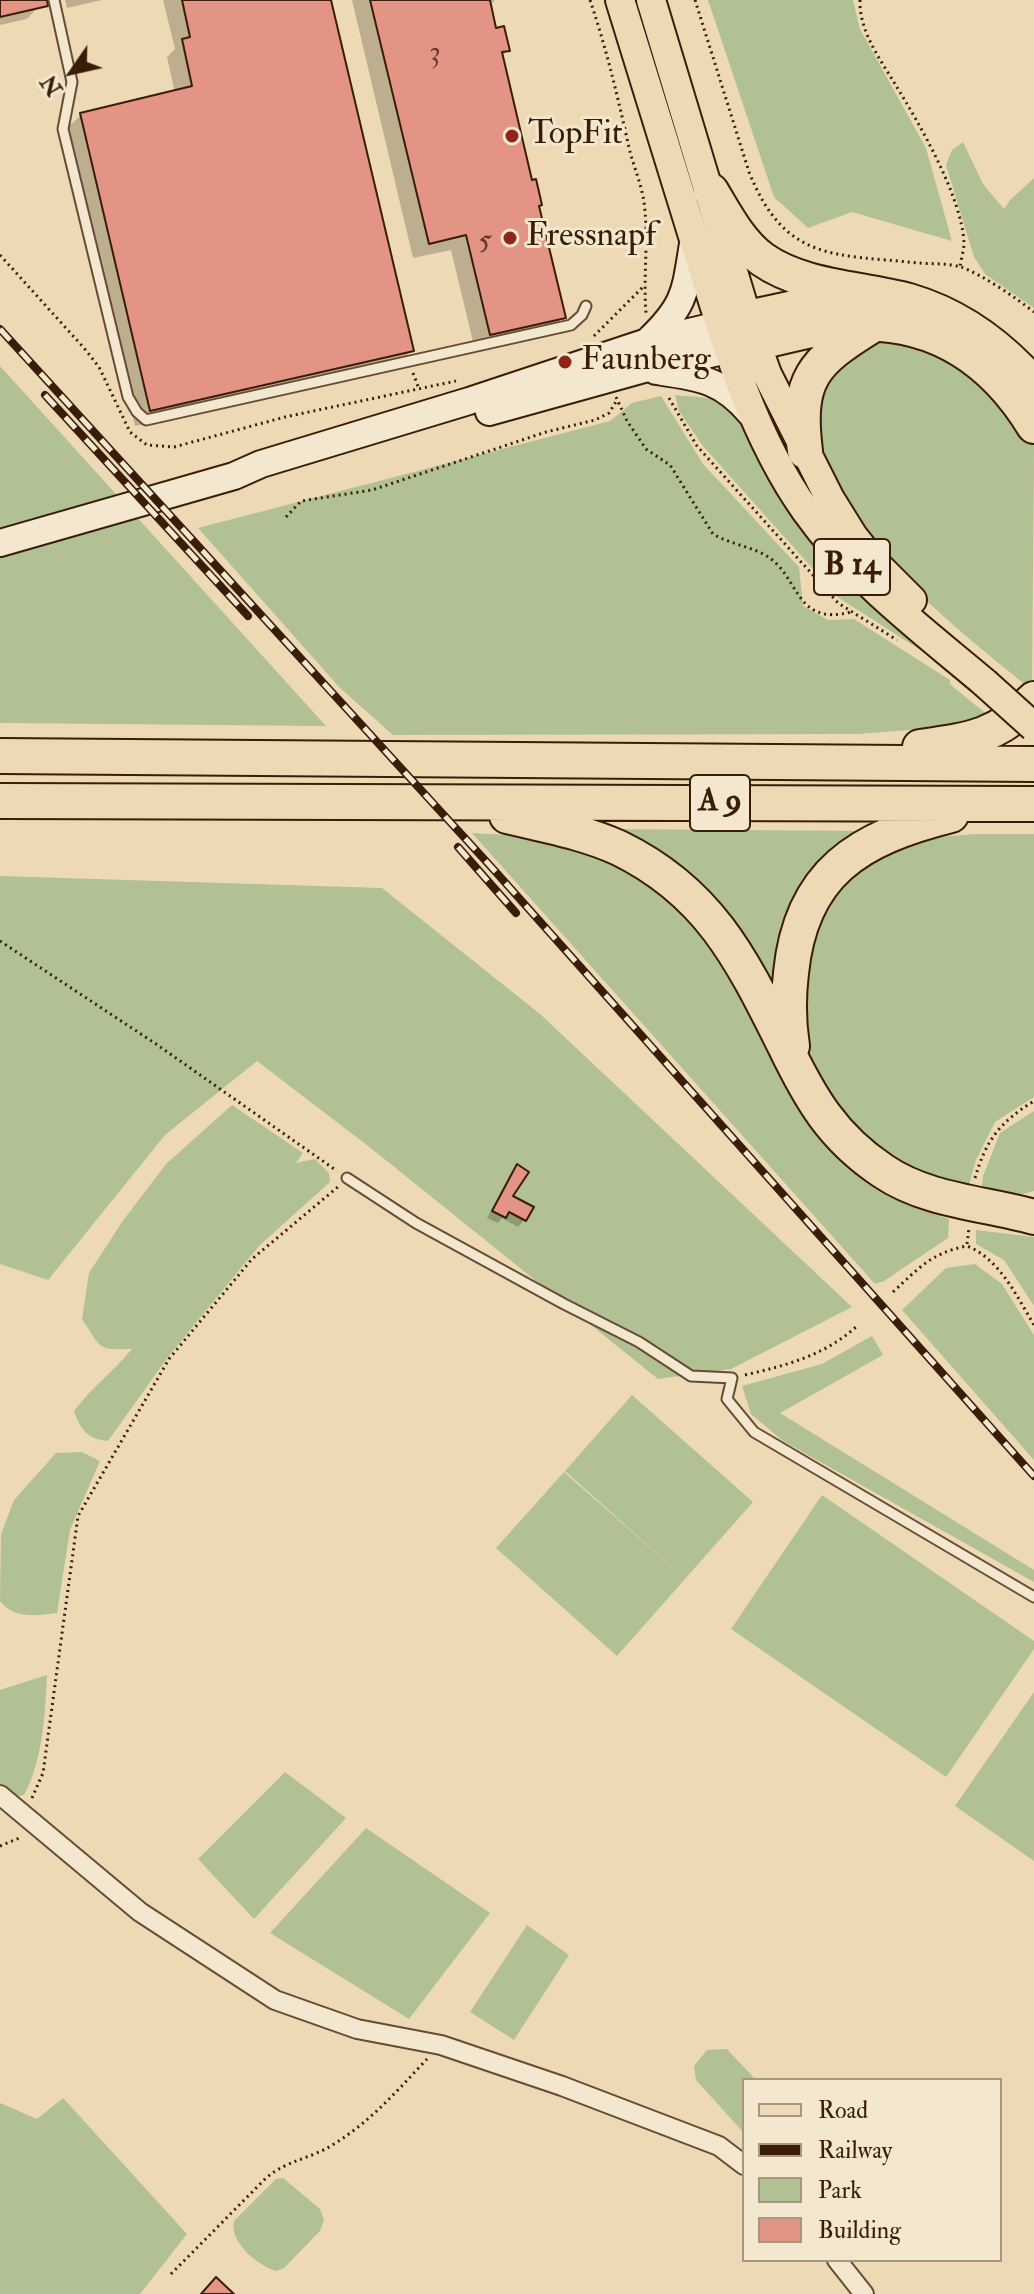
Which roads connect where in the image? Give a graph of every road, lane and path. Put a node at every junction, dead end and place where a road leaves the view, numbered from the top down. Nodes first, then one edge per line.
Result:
1 (54, 0) edge
2 (590, 0) edge
3 (620, 0) edge
4 (651, 0) edge
5 (695, 0) edge
6 (860, 0) edge
7 (711, 191) junction
8 (694, 238) junction
9 (960, 267) junction
10 (586, 306) dead end
11 (880, 311) junction
12 (1034, 312) edge
13 (647, 330) junction
14 (738, 334) junction
15 (644, 369) junction
16 (1034, 385) edge
17 (614, 389) junction
18 (669, 398) dead end
19 (757, 420) junction
20 (1034, 426) edge
21 (805, 451) junction
22 (234, 476) junction
23 (286, 517) dead end
24 (0, 543) edge
25 (851, 612) junction
26 (896, 640) dead end
27 (990, 677) junction
28 (1034, 699) edge
29 (1034, 705) edge
30 (1034, 727) edge
31 (0, 756) edge
32 (804, 763) junction
33 (1034, 764) edge
34 (0, 801) edge
35 (445, 802) junction
36 (996, 804) junction
37 (1034, 804) edge
38 (0, 941) edge
39 (797, 1070) junction
40 (1034, 1101) edge
41 (347, 1178) junction
42 (974, 1183) dead end
43 (1026, 1211) edge
44 (970, 1224) dead end
45 (967, 1246) junction
46 (893, 1292) dead end
47 (1034, 1325) edge
48 (857, 1326) dead end
49 (732, 1378) junction
50 (1034, 1597) edge
51 (0, 1795) edge
52 (25, 1815) junction
53 (41, 1829) junction
54 (0, 1846) edge
55 (441, 2045) junction
56 (742, 2163) edge
57 (839, 2262) edge
58 (171, 2274) dead end
59 (864, 2294) edge

1 - 10 lane
2 - 13 path
3 - 8 main road, B 14
4 - 7 main road, B 14
5 - 9 path
6 - 9 path
7 - 11 highway
7 - 14 main road, B 14
8 - 13 main road
8 - 14 main road, B 14
9 - 12 path
11 - 14 highway
11 - 16 highway
11 - 20 highway
11 - 21 highway
13 - 14 main road
13 - 22 main road
14 - 15 main road
14 - 19 main road, B 14
14 - 21 main road, B 14
15 - 17 main road
15 - 19 main road
17 - 22 main road
17 - 23 path
17 - 25 path
18 - 25 path
19 - 27 main road, B 14
21 - 27 main road, B 14
22 - 24 main road
25 - 26 path
27 - 29 main road, B 14
27 - 30 main road, B 14, bridge
28 - 32 highway
31 - 32 highway, A 9
32 - 33 highway, A 9
34 - 35 highway, A 9
35 - 36 highway, A 9
35 - 39 highway
36 - 37 highway, A 9
36 - 39 highway
38 - 41 path
39 - 43 highway
40 - 42 path
41 - 49 lane
41 - 52 path
44 - 45 path
45 - 46 path
45 - 47 path
48 - 49 path
49 - 50 lane
51 - 52 street
52 - 53 street
53 - 54 path
53 - 55 street
55 - 56 street
55 - 58 path
57 - 59 street

